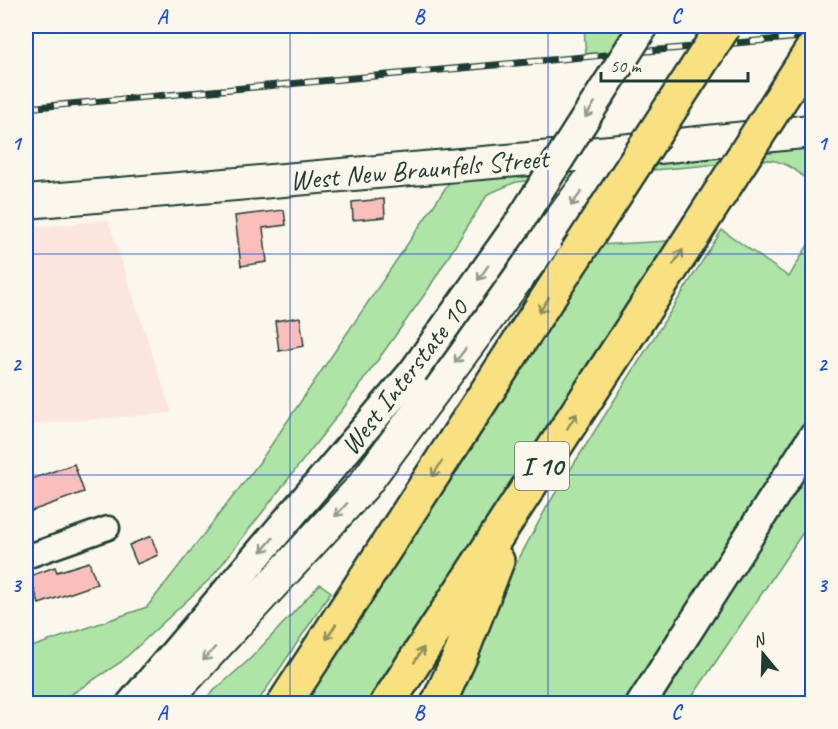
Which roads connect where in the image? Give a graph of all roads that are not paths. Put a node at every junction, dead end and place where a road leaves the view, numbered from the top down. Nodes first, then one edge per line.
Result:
1 (644, 26) edge
2 (724, 26) edge
3 (813, 50) edge
4 (813, 131) edge
5 (611, 152) junction
6 (26, 202) edge
7 (813, 438) edge
8 (520, 501) junction
9 (108, 528) dead end
10 (26, 557) edge
11 (131, 704) edge
12 (162, 704) edge
13 (284, 704) edge
14 (387, 704) edge
15 (438, 704) edge
16 (641, 704) edge

1 -> 11 street, West Interstate 10, bridge
2 -> 13 highway, bridge
8 -> 3 highway, I 10, bridge
4 - 5 main road, West New Braunfels Street
5 - 6 main road, West New Braunfels Street
5 -> 12 main road
7 - 16 street
14 -> 8 highway, I 10
8 - 15 highway
9 - 10 street

